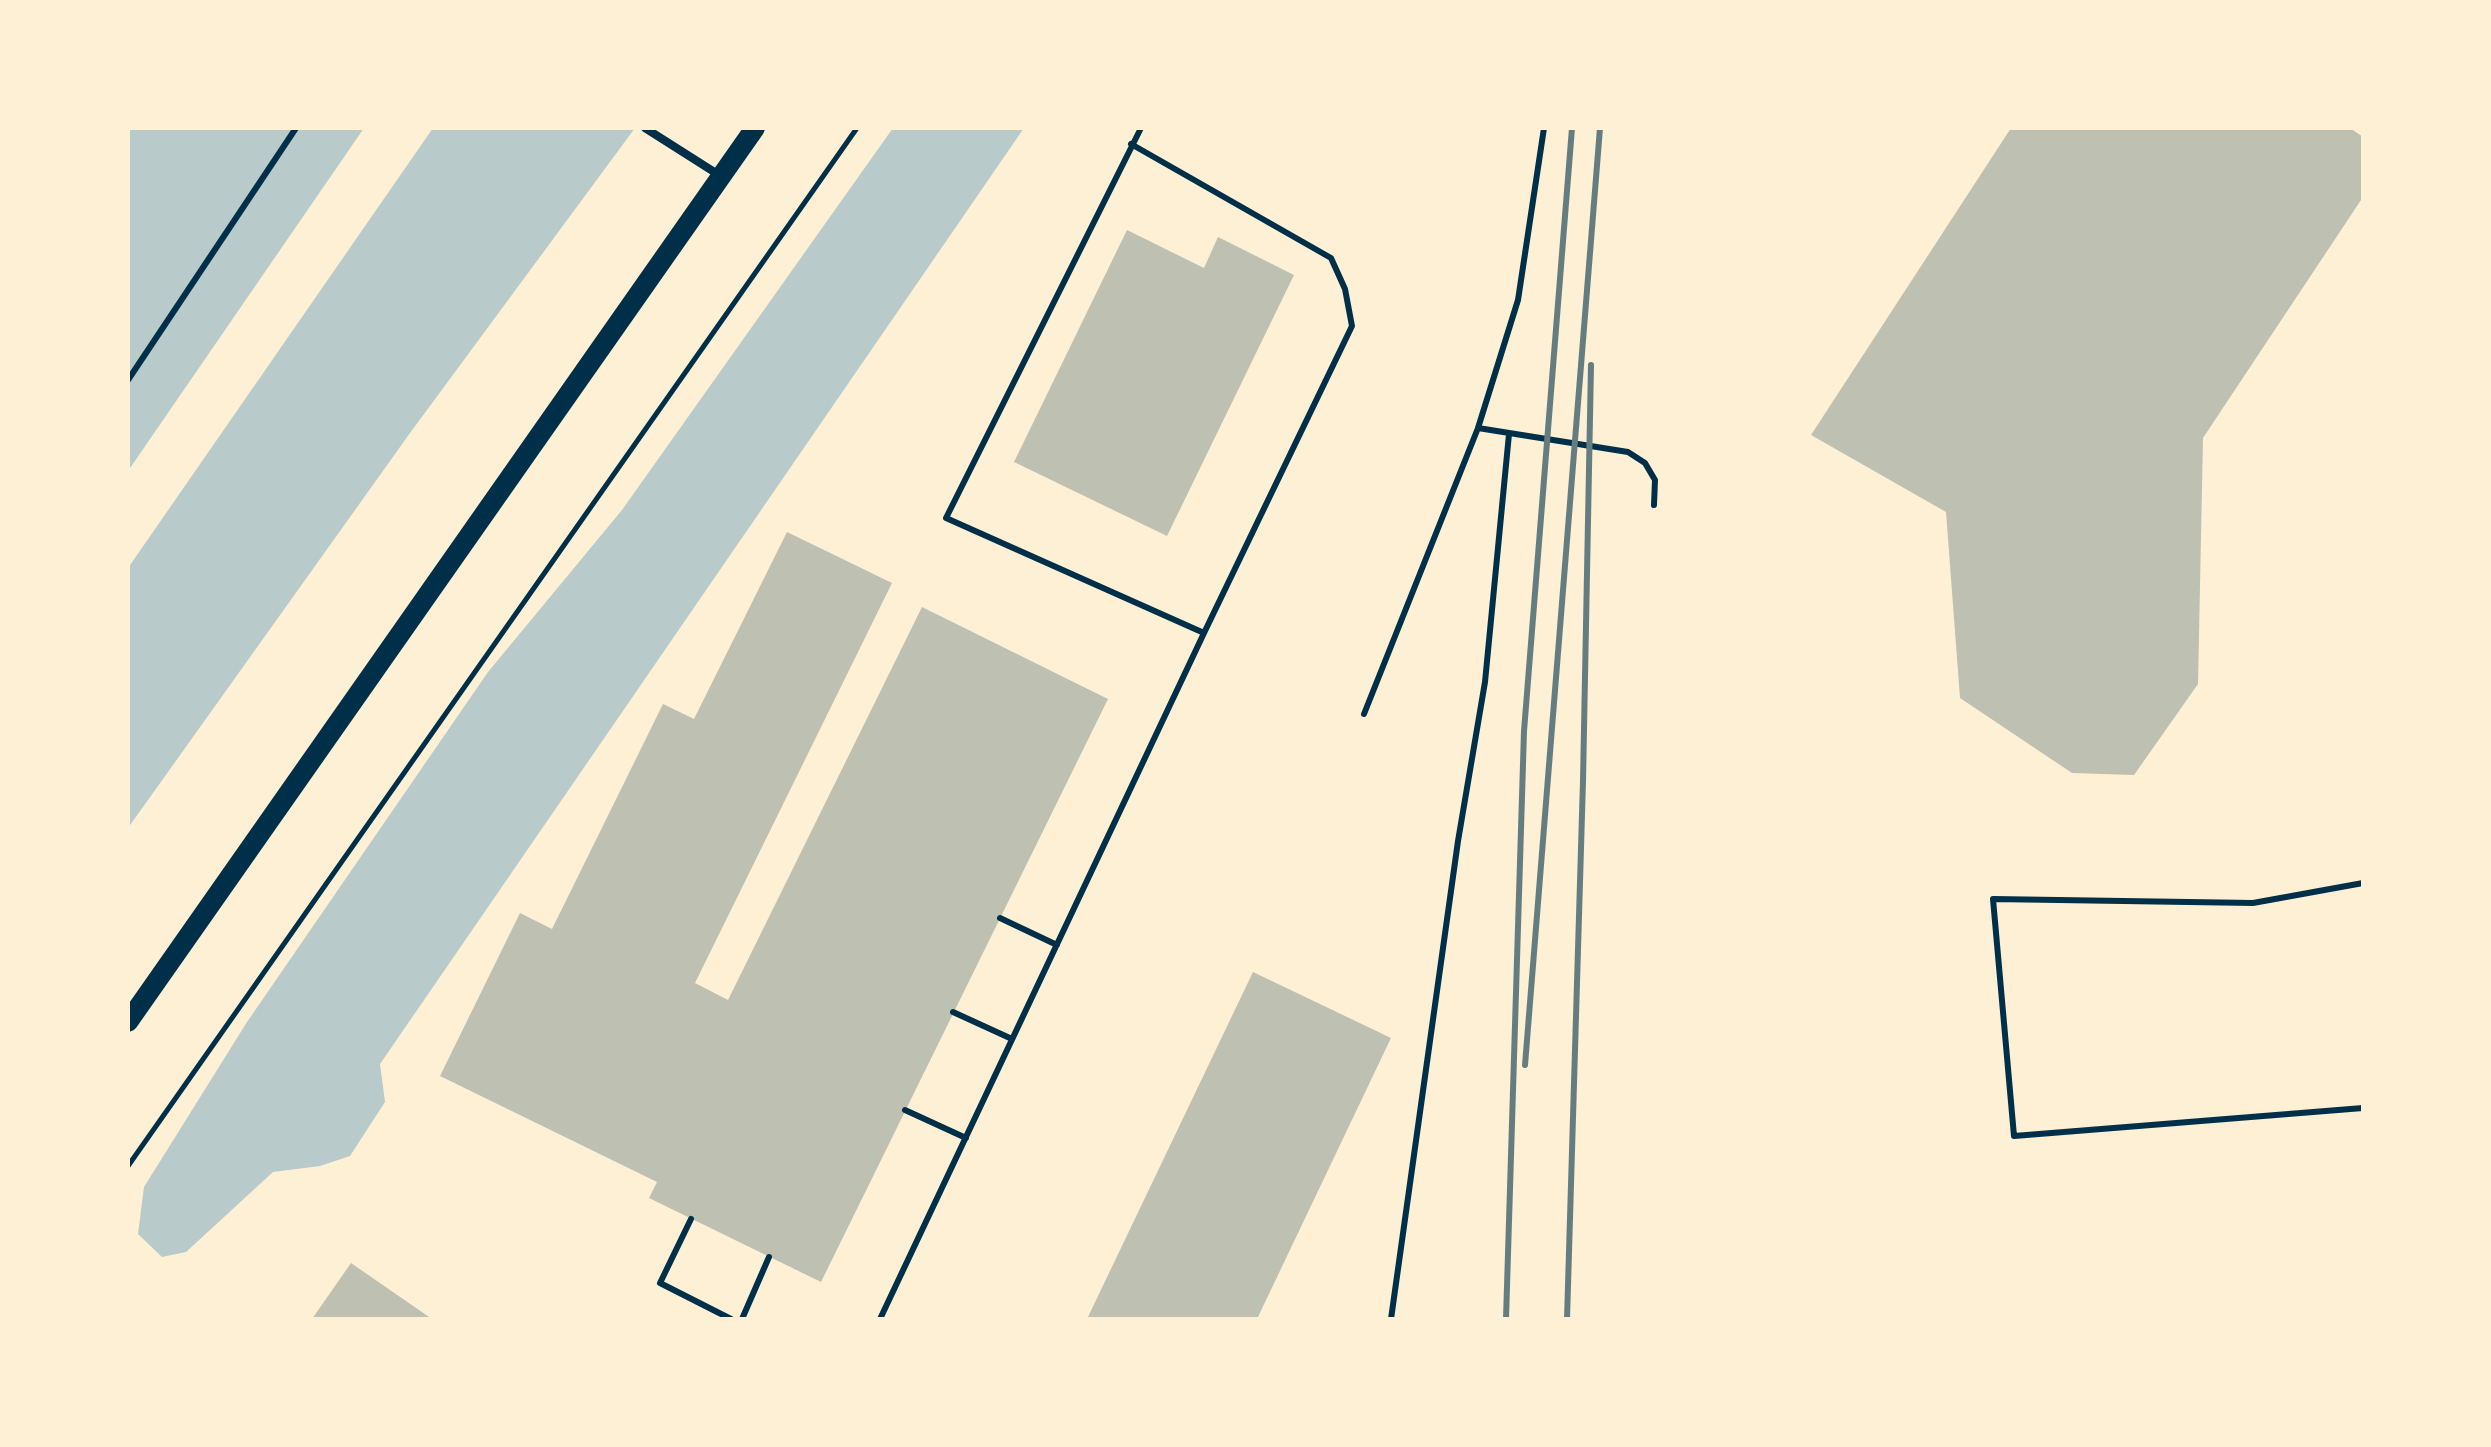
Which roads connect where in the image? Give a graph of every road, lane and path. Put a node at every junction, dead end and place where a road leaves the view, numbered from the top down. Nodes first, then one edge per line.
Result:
1 (296, 128) edge
2 (645, 128) edge
3 (755, 128) edge
4 (857, 128) edge
5 (1141, 128) edge
6 (1544, 128) edge
7 (1131, 144) junction
8 (721, 177) junction
9 (128, 380) edge
10 (1478, 428) junction
11 (1509, 434) junction
12 (1654, 505) dead end
13 (1204, 633) junction
14 (1364, 714) dead end
15 (2363, 883) edge
16 (1000, 918) dead end
17 (1057, 945) junction
18 (953, 1012) dead end
19 (128, 1022) edge
20 (1012, 1039) junction
21 (2363, 1108) edge
22 (905, 1110) dead end
23 (966, 1138) junction
24 (128, 1166) edge
25 (691, 1219) dead end
26 (769, 1257) dead end
27 (731, 1319) edge
28 (742, 1319) edge
29 (880, 1319) edge
30 (1391, 1319) edge

1 - 9 lane
2 - 8 street
3 - 8 main road
4 - 24 path
5 - 7 lane
6 - 10 lane
7 - 13 lane
7 - 13 lane
8 - 19 main road
10 - 11 lane
10 - 14 lane
11 - 12 lane
11 - 30 lane
13 - 17 lane
15 - 21 lane
16 - 17 lane
17 - 20 lane
18 - 20 lane
20 - 23 lane
22 - 23 lane
23 - 29 lane
25 - 27 lane
26 - 28 lane

